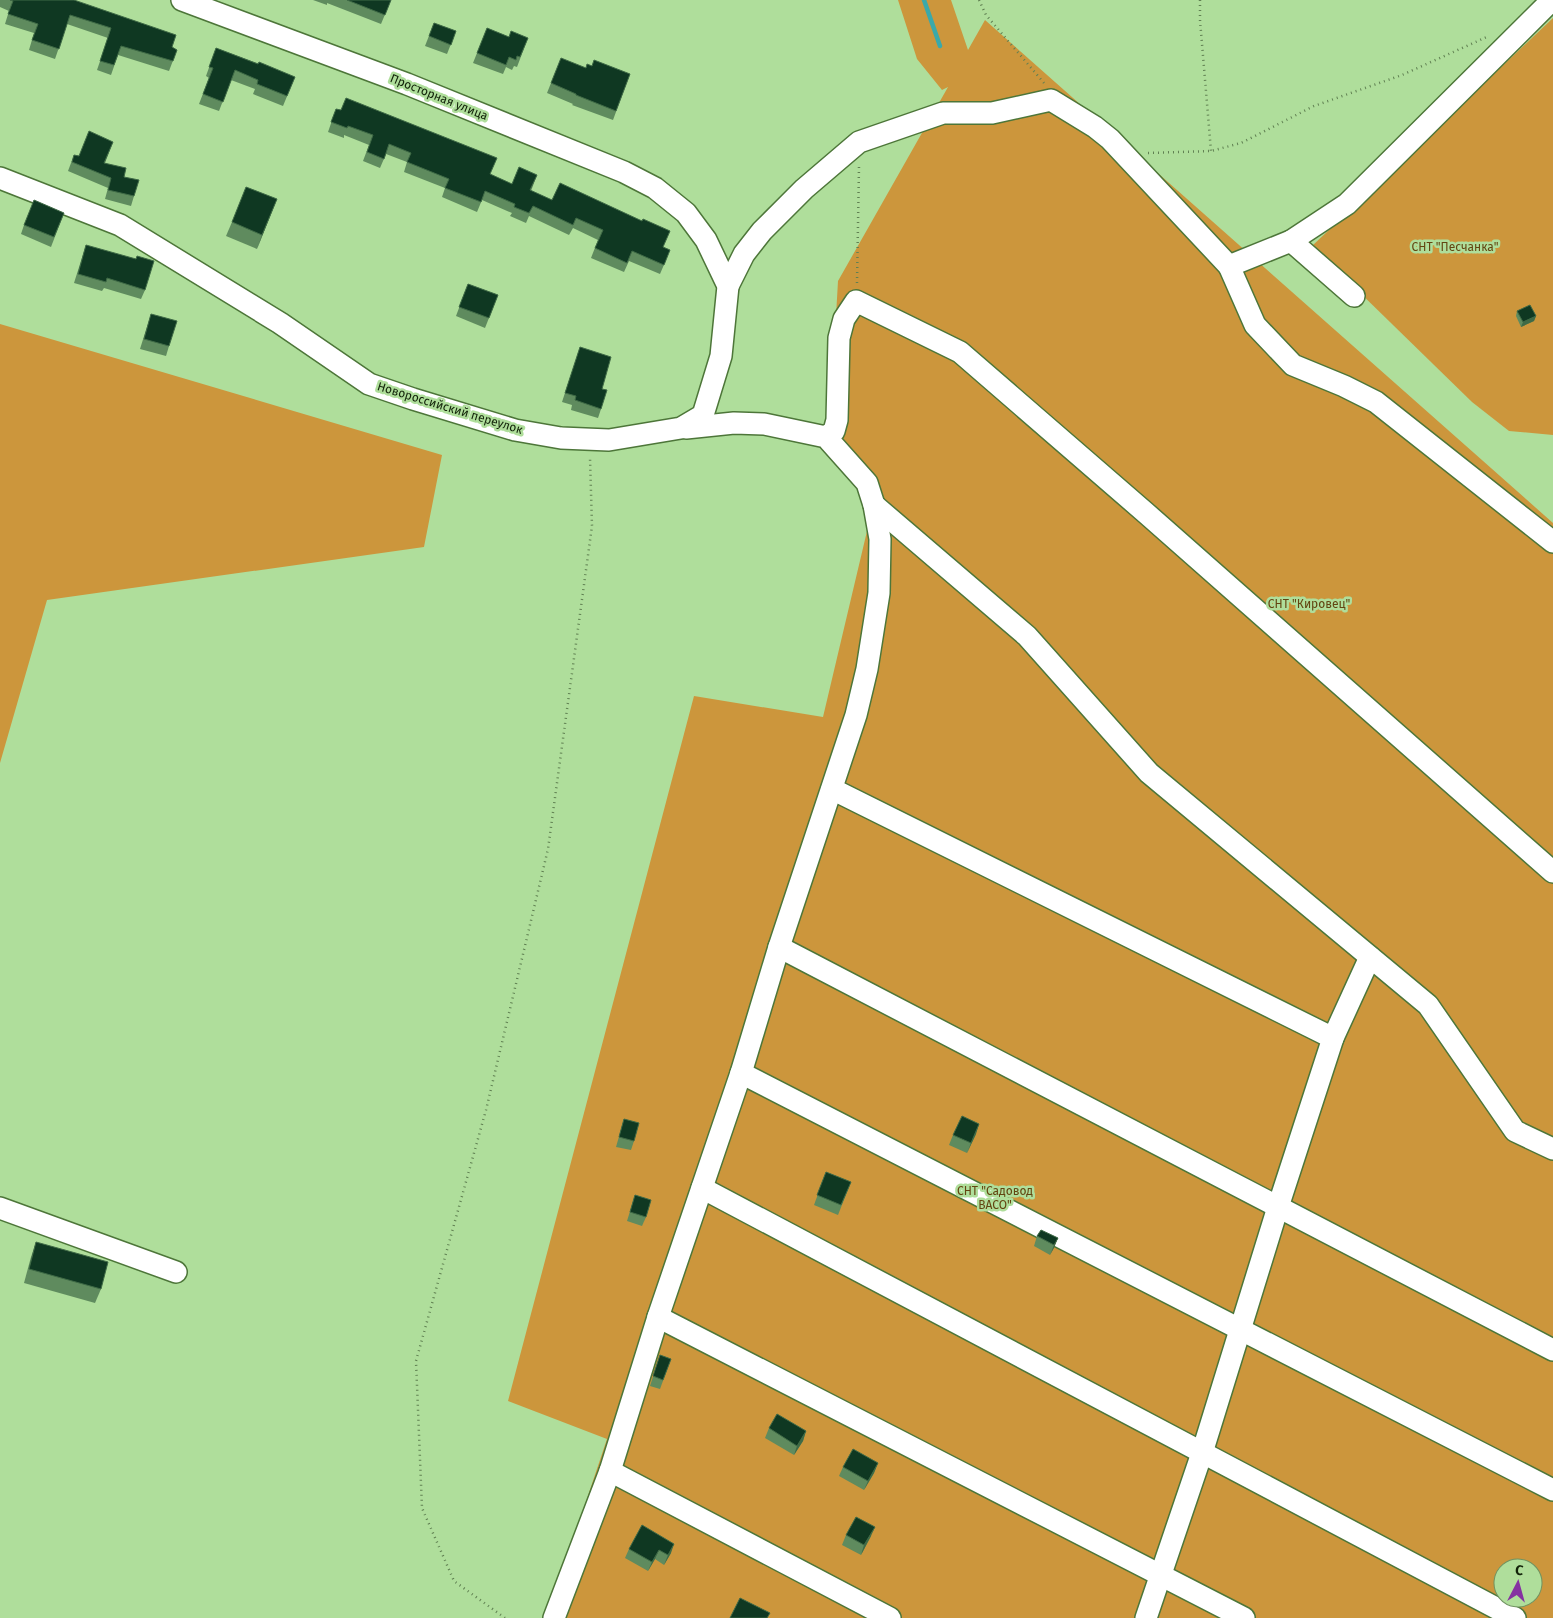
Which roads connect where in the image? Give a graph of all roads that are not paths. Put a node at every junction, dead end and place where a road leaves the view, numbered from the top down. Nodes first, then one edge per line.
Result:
1 (182, 0) edge
2 (1551, 4) edge
3 (0, 178) edge
4 (1291, 241) junction
5 (1229, 266) junction
6 (728, 286) junction
7 (1354, 296) dead end
8 (681, 428) junction
9 (826, 437) junction
10 (874, 505) junction
11 (1553, 542) edge
12 (832, 788) junction
13 (1553, 872) edge
14 (779, 947) junction
15 (1370, 957) junction
16 (1333, 1038) junction
17 (741, 1073) junction
18 (1553, 1149) edge
19 (702, 1188) junction
20 (1278, 1207) junction
21 (0, 1208) edge
22 (176, 1272) dead end
23 (658, 1317) junction
24 (1239, 1329) junction
25 (1553, 1350) edge
26 (1202, 1453) junction
27 (610, 1471) junction
28 (1553, 1490) edge
29 (1160, 1574) junction
30 (554, 1618) edge
31 (890, 1618) edge
32 (1146, 1618) edge
33 (1244, 1618) edge
34 (1515, 1618) edge

1 - 6 street, Просторная улица
2 - 4 street
3 - 8 street, Новороссийский переулок
4 - 5 street
4 - 7 street
5 - 6 street
5 - 11 street
6 - 8 street, Новороссийский переулок
8 - 9 street
9 - 10 street
9 - 13 street
10 - 12 street
10 - 15 street
12 - 14 street
12 - 16 street
14 - 17 street
14 - 20 street
15 - 16 street
15 - 18 street
16 - 20 street
17 - 19 street
17 - 24 street
19 - 23 street
19 - 26 street
20 - 24 street
20 - 25 street
21 - 22 street
23 - 27 street
23 - 29 street
24 - 26 street
24 - 28 street
26 - 29 street
26 - 34 street
27 - 30 street
27 - 31 street
29 - 32 street
29 - 33 street

